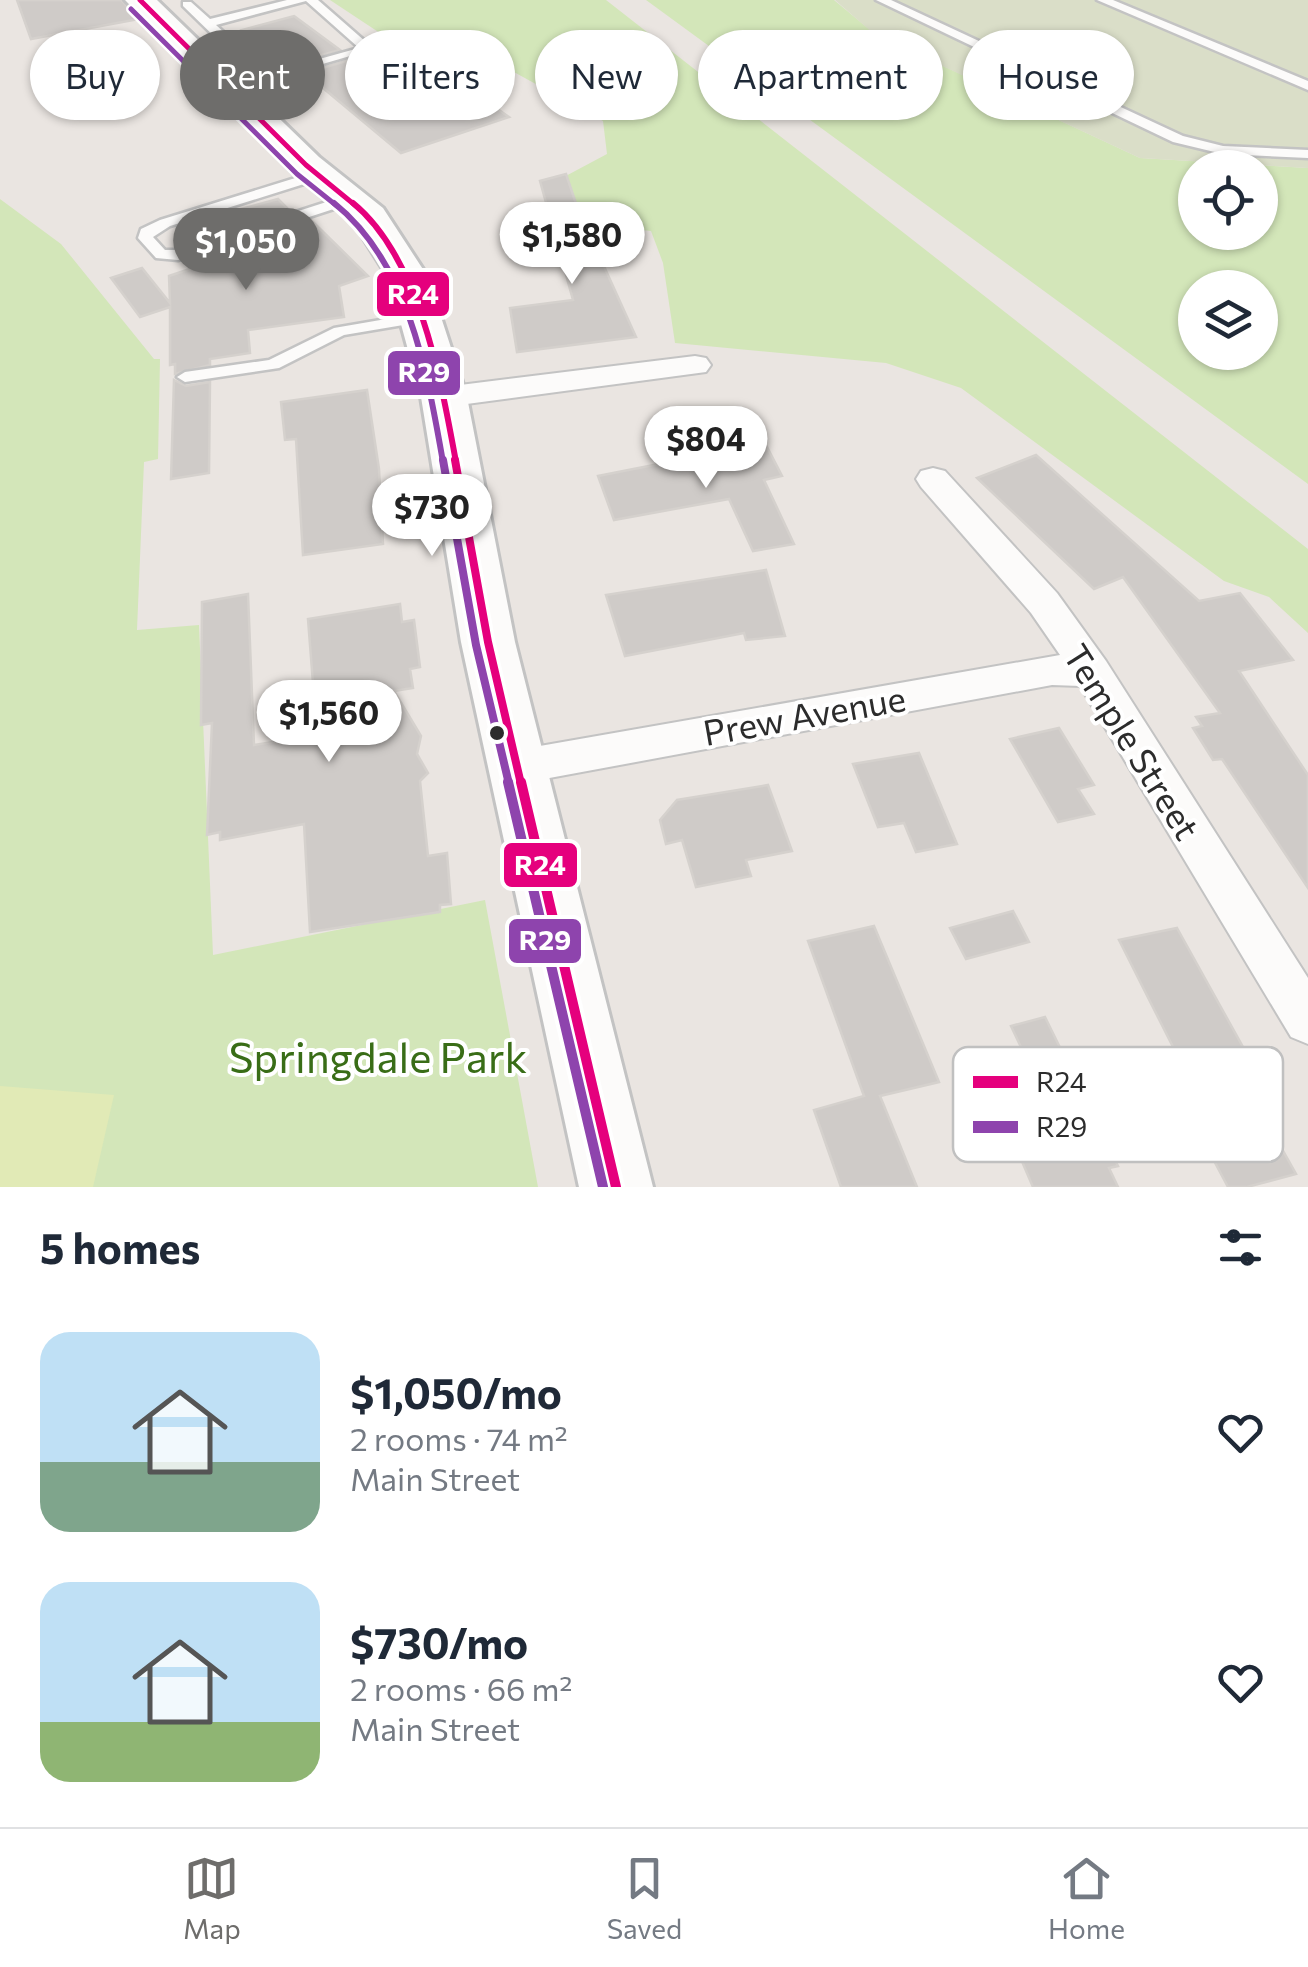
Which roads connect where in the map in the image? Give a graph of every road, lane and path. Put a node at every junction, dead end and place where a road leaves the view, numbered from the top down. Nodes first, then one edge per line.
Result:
1 (204, 0) edge
2 (301, 0) edge
3 (311, 0) edge
4 (882, 0) edge
5 (1103, 0) edge
6 (200, 30) edge
7 (218, 30) edge
8 (325, 46) edge
9 (1308, 86) edge
10 (273, 120) edge
11 (1308, 154) edge
12 (333, 188) junction
13 (421, 318) junction
14 (695, 365) dead end
15 (185, 378) dead end
16 (444, 396) junction
17 (933, 480) dead end
18 (1092, 672) junction
19 (516, 766) junction
20 (1308, 1021) edge
21 (616, 1187) edge

1 - 6 lane
2 - 7 lane
3 - 8 lane
4 - 11 lane
5 - 9 lane
10 - 12 main road
12 - 12 lane
12 - 13 main road
13 - 15 lane
13 - 16 main road
14 - 16 street
16 - 19 main road
17 - 18 street, Temple Street
18 - 19 street, Prew Avenue
18 - 20 street, Temple Street
19 - 21 main road

